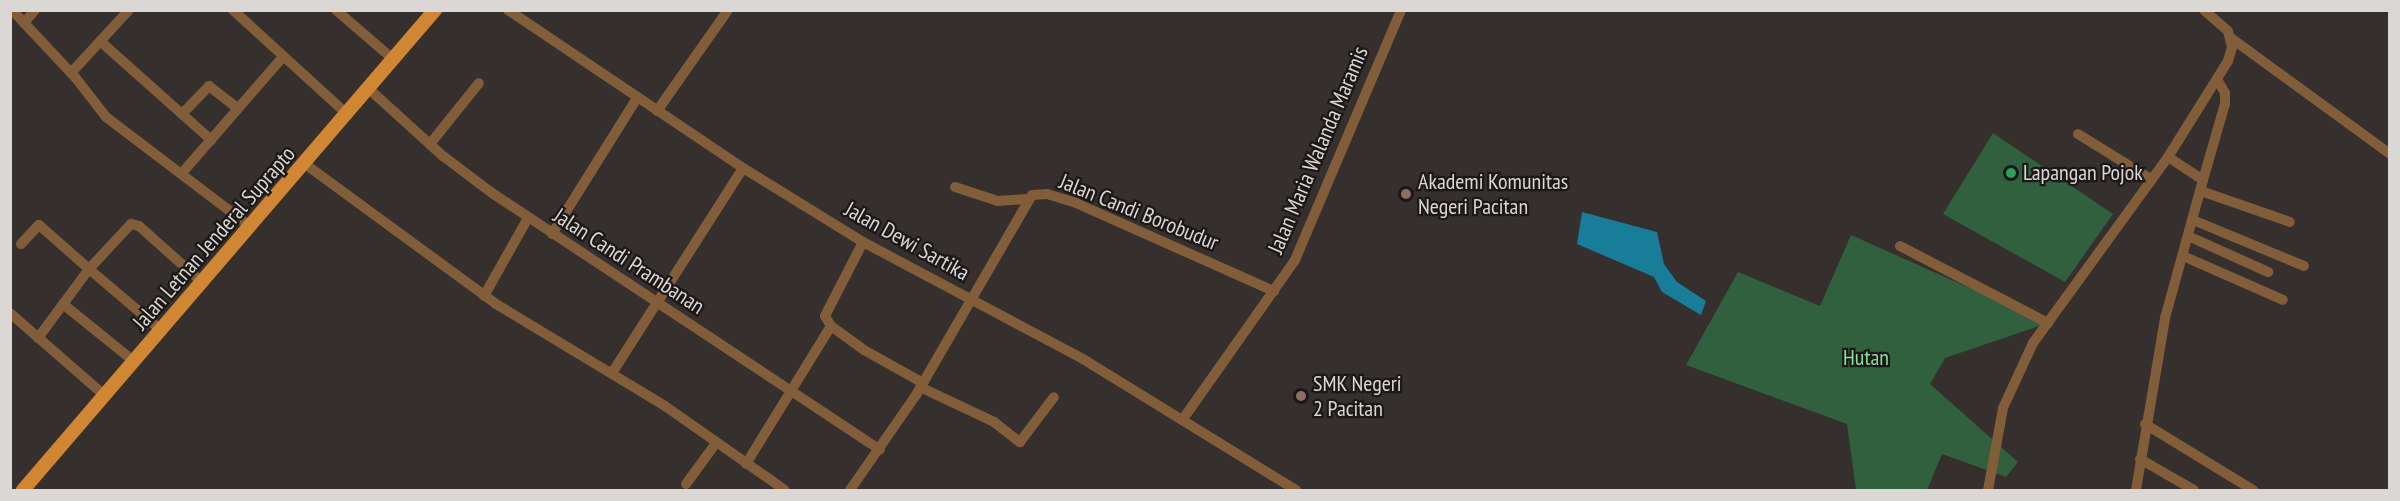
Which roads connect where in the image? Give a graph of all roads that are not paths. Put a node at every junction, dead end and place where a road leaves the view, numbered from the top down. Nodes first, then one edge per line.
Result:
1 (12, 10) edge
2 (35, 10) edge
3 (129, 10) edge
4 (233, 10) edge
5 (336, 10) edge
6 (435, 10) edge
7 (508, 10) edge
8 (728, 10) edge
9 (1401, 10) edge
10 (2204, 10) edge
11 (24, 23) junction
12 (2231, 38) junction
13 (100, 41) junction
14 (283, 57) junction
15 (394, 60) junction
16 (70, 73) junction
17 (2217, 79) junction
18 (479, 83) dead end
19 (369, 89) junction
20 (637, 98) junction
21 (238, 109) junction
22 (342, 109) junction
23 (657, 111) junction
24 (182, 114) junction
25 (2078, 134) dead end
26 (211, 140) junction
27 (430, 144) junction
28 (2390, 154) edge
29 (2168, 157) junction
30 (305, 164) junction
31 (743, 168) junction
32 (182, 173) junction
33 (2151, 179) junction
34 (2202, 185) junction
35 (956, 187) dead end
36 (1027, 199) junction
37 (528, 218) junction
38 (2193, 220) junction
39 (2290, 222) dead end
40 (251, 227) junction
41 (552, 234) junction
42 (2188, 236) junction
43 (864, 242) junction
44 (21, 244) dead end
45 (1900, 246) dead end
46 (2183, 256) junction
47 (2304, 266) dead end
48 (89, 269) junction
49 (2268, 272) dead end
50 (203, 283) junction
51 (1274, 291) junction
52 (484, 296) junction
53 (971, 298) junction
54 (2283, 300) dead end
55 (658, 303) junction
56 (63, 304) junction
57 (10, 313) edge
58 (2048, 323) junction
59 (831, 326) junction
60 (162, 331) junction
61 (38, 338) junction
62 (135, 362) junction
63 (612, 373) junction
64 (921, 385) junction
65 (789, 389) junction
66 (98, 390) junction
67 (1054, 397) dead end
68 (1183, 419) junction
69 (2145, 424) junction
70 (716, 443) junction
71 (880, 450) junction
72 (2140, 459) junction
73 (746, 464) junction
74 (686, 484) dead end
75 (22, 490) edge
76 (785, 490) edge
77 (850, 490) edge
78 (1296, 490) edge
79 (1988, 490) edge
80 (2136, 490) edge
81 (2194, 490) edge
82 (2253, 490) edge

1 - 11 street
2 - 11 street
3 - 13 street
4 - 14 street
5 - 15 street
6 - 15 main road, Jalan Letnan Jenderal Suprapto
7 - 20 street, Jalan Dewi Sartika
8 - 23 street
9 - 51 street, Jalan Maria Walanda Maramis
10 - 12 street
11 - 16 street
12 - 17 street
12 - 28 street
13 - 16 street
13 - 24 street
14 - 21 street
14 - 22 street
15 - 19 main road, Jalan Letnan Jenderal Suprapto
16 - 32 street
17 - 29 street
17 - 34 street
18 - 27 street
19 - 22 main road, Jalan Letnan Jenderal Suprapto
19 - 27 street, Jalan Candi Prambanan
20 - 23 street, Jalan Dewi Sartika
20 - 41 street
21 - 24 street
21 - 26 street
22 - 30 main road, Jalan Letnan Jenderal Suprapto
23 - 31 street, Jalan Dewi Sartika
24 - 26 street
25 - 33 street
26 - 32 street
27 - 37 street, Jalan Candi Prambanan
29 - 33 street
29 - 34 street
30 - 40 main road, Jalan Letnan Jenderal Suprapto
30 - 52 street
31 - 43 street, Jalan Dewi Sartika
31 - 55 street
32 - 40 street
33 - 58 street
34 - 38 street
34 - 39 street
35 - 36 street
36 - 51 street, Jalan Candi Borobudur
36 - 53 street, Jalan Candi Borobudur
37 - 41 street, Jalan Candi Prambanan
37 - 52 street
38 - 42 street
38 - 47 street
40 - 50 main road, Jalan Letnan Jenderal Suprapto
41 - 55 street, Jalan Candi Prambanan
42 - 46 street
42 - 49 street
43 - 53 street, Jalan Dewi Sartika
43 - 59 street
44 - 48 street
45 - 58 street
46 - 54 street
46 - 69 street
48 - 50 street
48 - 56 street
48 - 60 street
50 - 60 main road, Jalan Letnan Jenderal Suprapto
51 - 68 street, Jalan Maria Walanda Maramis
52 - 63 street
53 - 64 street, Jalan Candi Borobudur
53 - 68 street, Jalan Dewi Sartika
55 - 63 street
55 - 65 street, Jalan Candi Prambanan
56 - 61 street
56 - 62 street
57 - 61 street
58 - 79 street
59 - 64 street
59 - 65 street
60 - 62 main road, Jalan Letnan Jenderal Suprapto
61 - 66 street
62 - 66 main road, Jalan Letnan Jenderal Suprapto
63 - 70 street
64 - 67 street
64 - 71 street, Jalan Candi Borobudur
65 - 71 street, Jalan Candi Prambanan
65 - 73 street
66 - 75 main road, Jalan Letnan Jenderal Suprapto
68 - 78 street, Jalan Dewi Sartika
69 - 72 street
69 - 82 street
70 - 73 street
70 - 74 street
71 - 77 street, Jalan Candi Borobudur
72 - 80 street
72 - 81 street
73 - 76 street

